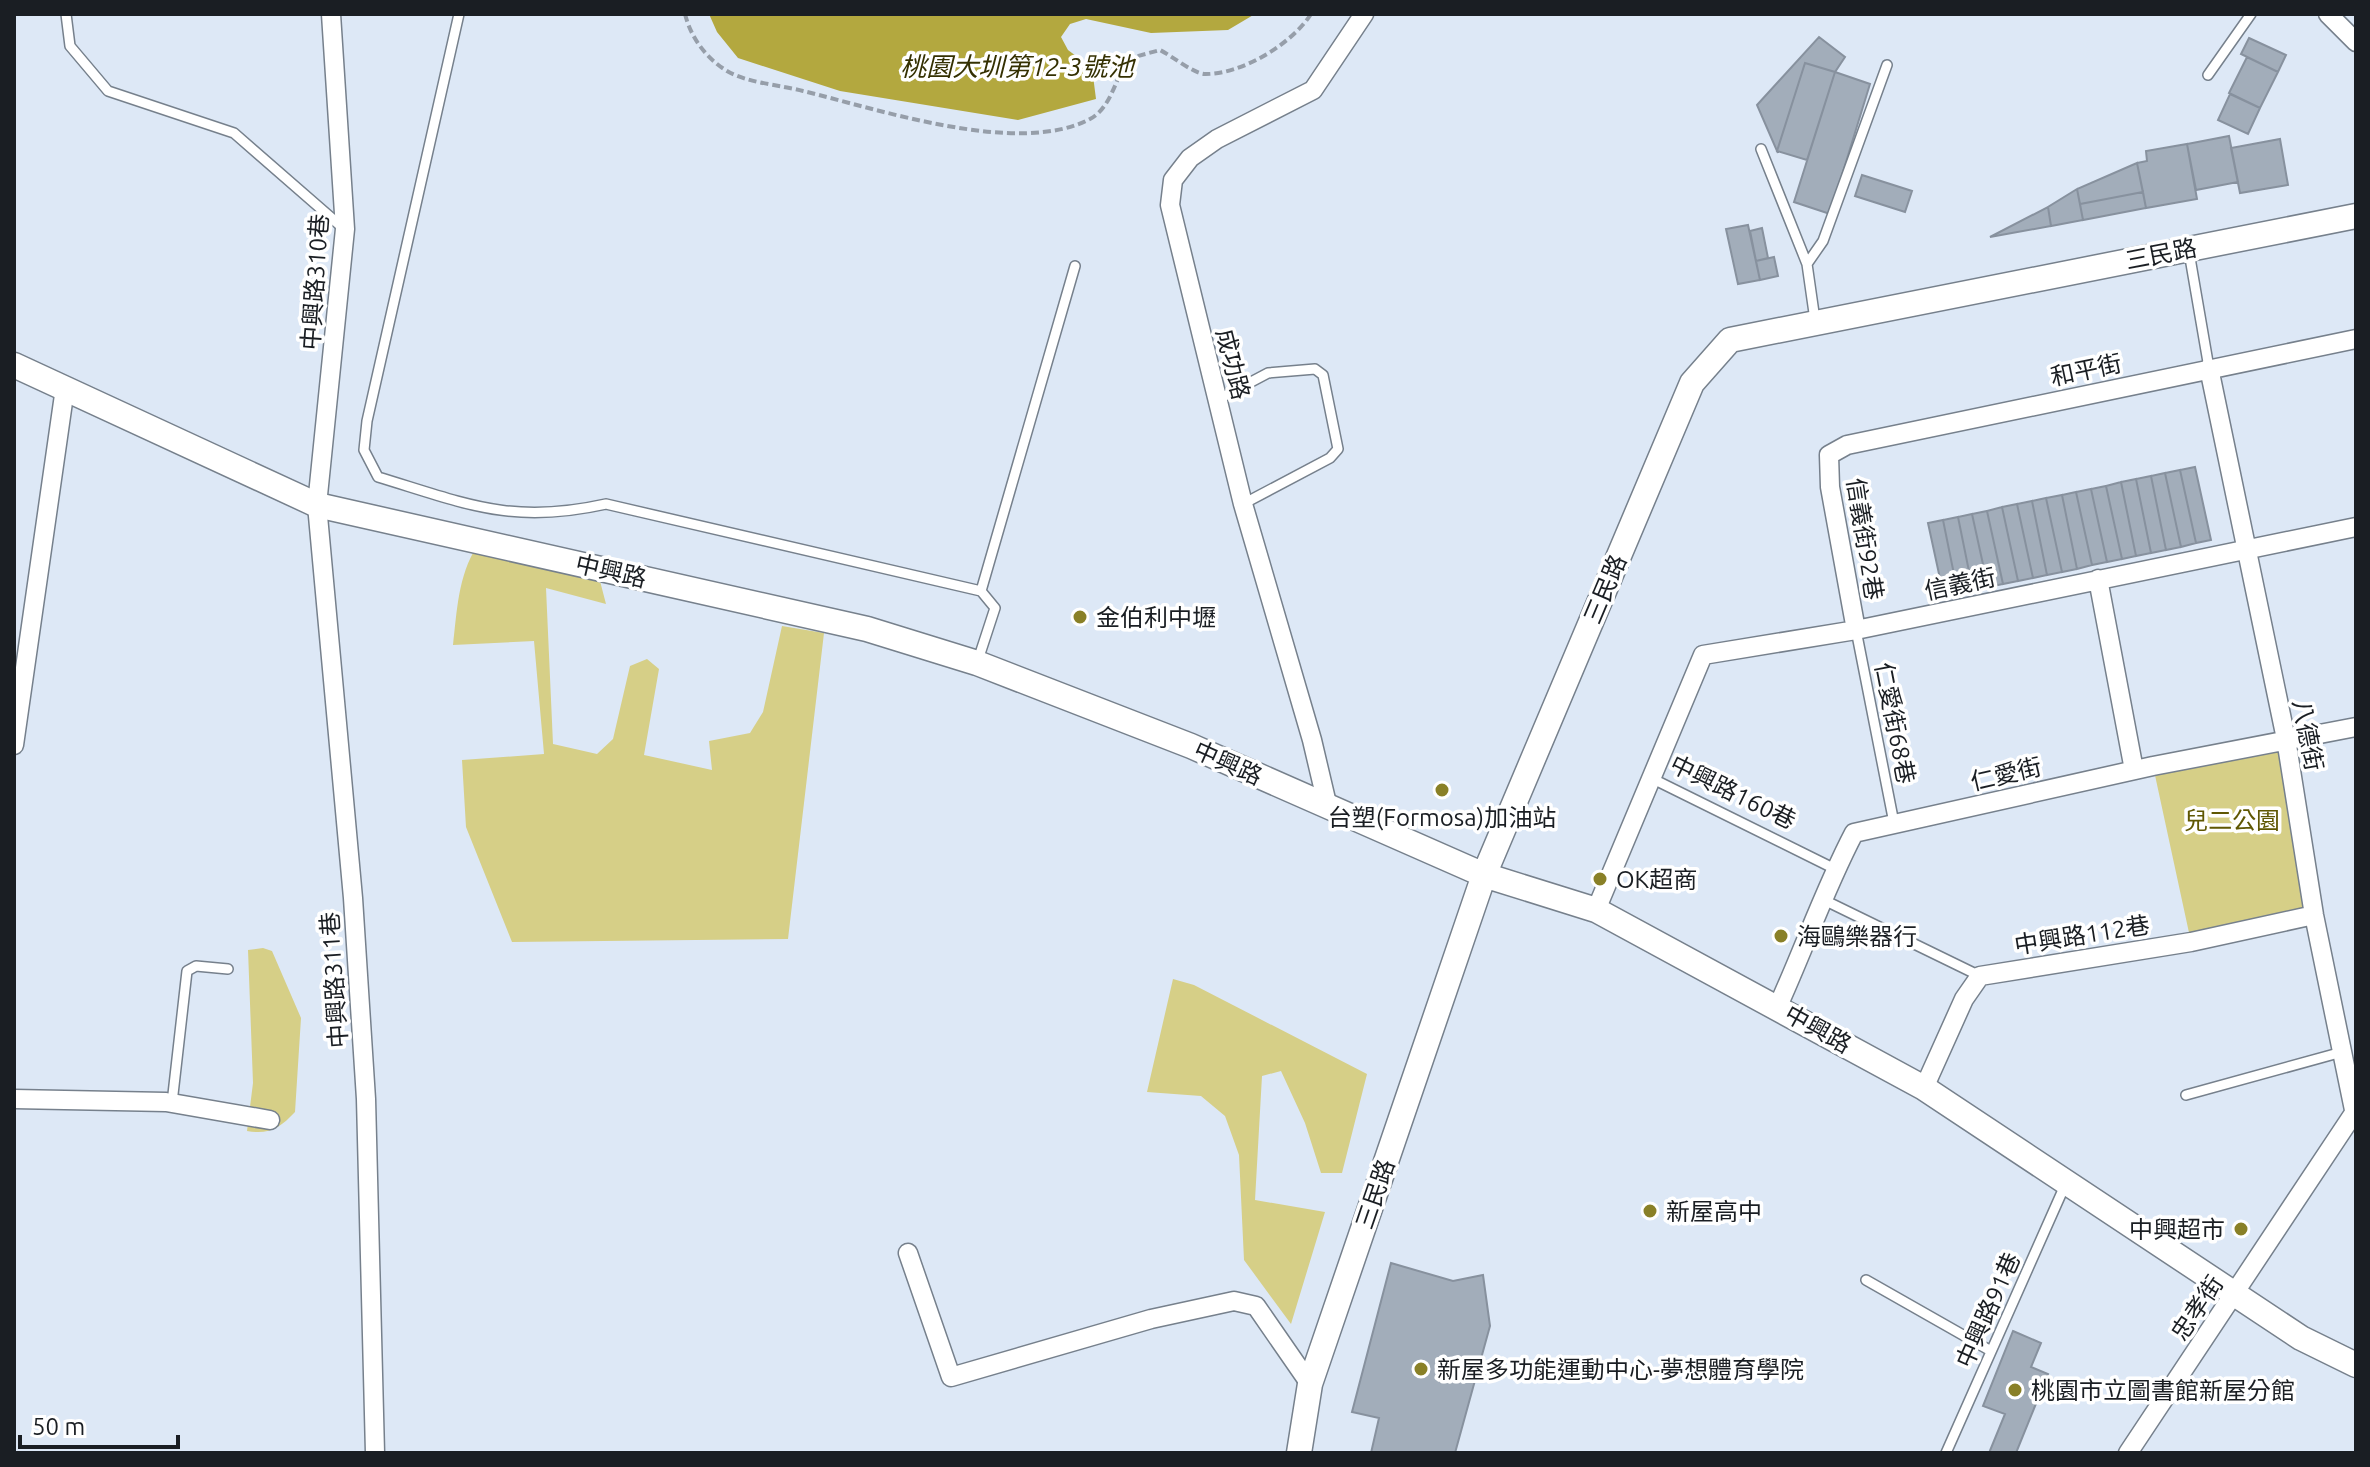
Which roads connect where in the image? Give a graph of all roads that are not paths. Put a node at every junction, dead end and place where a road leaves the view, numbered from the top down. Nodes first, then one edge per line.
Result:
1 (66, 14) edge
2 (331, 14) edge
3 (459, 14) edge
4 (1364, 14) edge
5 (2251, 14) edge
6 (2328, 14) edge
7 (2356, 42) edge
8 (1887, 65) dead end
9 (2208, 75) dead end
10 (1761, 149) dead end
11 (2356, 216) edge
12 (345, 229) junction
13 (2189, 248) junction
14 (1807, 264) junction
15 (1075, 266) dead end
16 (1815, 322) junction
17 (2356, 339) edge
18 (14, 365) edge
19 (2209, 368) junction
20 (65, 388) junction
21 (1217, 400) junction
22 (1829, 455) joint
23 (1243, 504) junction
24 (317, 505) junction
25 (2356, 527) edge
26 (2245, 548) junction
27 (2098, 579) junction
28 (981, 591) junction
29 (1856, 630) junction
30 (977, 663) junction
31 (2356, 727) edge
32 (2286, 739) junction
33 (14, 745) edge
34 (2134, 770) junction
35 (1651, 778) junction
36 (1328, 808) junction
37 (1894, 823) junction
38 (1835, 869) junction
39 (1484, 875) junction
40 (1826, 901) junction
41 (1596, 910) junction
42 (2314, 915) junction
43 (228, 969) dead end
44 (1980, 976) junction
45 (1778, 1006) junction
46 (2342, 1052) junction
47 (1924, 1088) junction
48 (2186, 1095) dead end
49 (14, 1099) edge
50 (172, 1103) junction
51 (2355, 1110) edge
52 (270, 1120) dead end
53 (2066, 1183) junction
54 (908, 1253) dead end
55 (1866, 1280) dead end
56 (2236, 1293) junction
57 (1991, 1351) junction
58 (2356, 1365) edge
59 (1310, 1384) junction
60 (2136, 1450) edge
61 (375, 1453) edge
62 (1299, 1453) edge
63 (1946, 1453) edge

1 - 12 lane
2 - 12 street, 中興路310巷
3 - 28 lane
4 - 21 street, 成功路
5 - 9 lane
6 - 7 street
8 - 14 lane
10 - 14 lane
11 - 13 street, 三民路
12 - 24 street, 中興路310巷
13 - 16 street, 三民路
13 - 19 lane
14 - 16 lane
15 - 28 lane
16 - 39 street, 三民路
17 - 19 street, 和平街
18 - 20 street, 中興路
19 - 22 street, 和平街
19 - 26 street, 八德街
20 - 24 street, 中興路
20 - 33 street
21 - 23 street, 成功路
21 - 23 lane
22 - 29 street, 信義街92巷
23 - 36 street, 成功路
24 - 30 street, 中興路
24 - 61 street, 中興路311巷
25 - 26 street, 信義街
26 - 27 street, 信義街
26 - 32 street, 八德街
27 - 29 street, 信義街
27 - 34 street
28 - 30 lane
29 - 35 street, 信義街
29 - 37 lane, 仁愛街68巷
30 - 36 street, 中興路
31 - 32 street, 仁愛街
32 - 34 street, 仁愛街
32 - 42 street, 八德街
34 - 37 street, 仁愛街
35 - 38 lane, 中興路160巷
35 - 41 street, 中興路160巷
36 - 39 street, 中興路
37 - 38 street, 仁愛街
38 - 40 street, 仁愛街
39 - 41 street, 中興路
39 - 59 street, 三民路
40 - 44 lane
40 - 45 street, 仁愛街
41 - 45 street, 中興路
42 - 44 street, 中興路112巷
42 - 46 street, 八德街
43 - 50 lane
44 - 47 street
45 - 47 street, 中興路
46 - 48 lane
46 - 51 street, 八德街
47 - 53 street, 中興路
49 - 50 street
50 - 52 street
51 - 56 street, 忠孝街
53 - 56 street, 中興路
53 - 57 lane, 中興路91巷
54 - 59 street
55 - 57 lane
56 - 58 street, 中興路
56 - 60 street, 忠孝街
57 - 63 lane, 中興路91巷
59 - 62 street, 三民路

